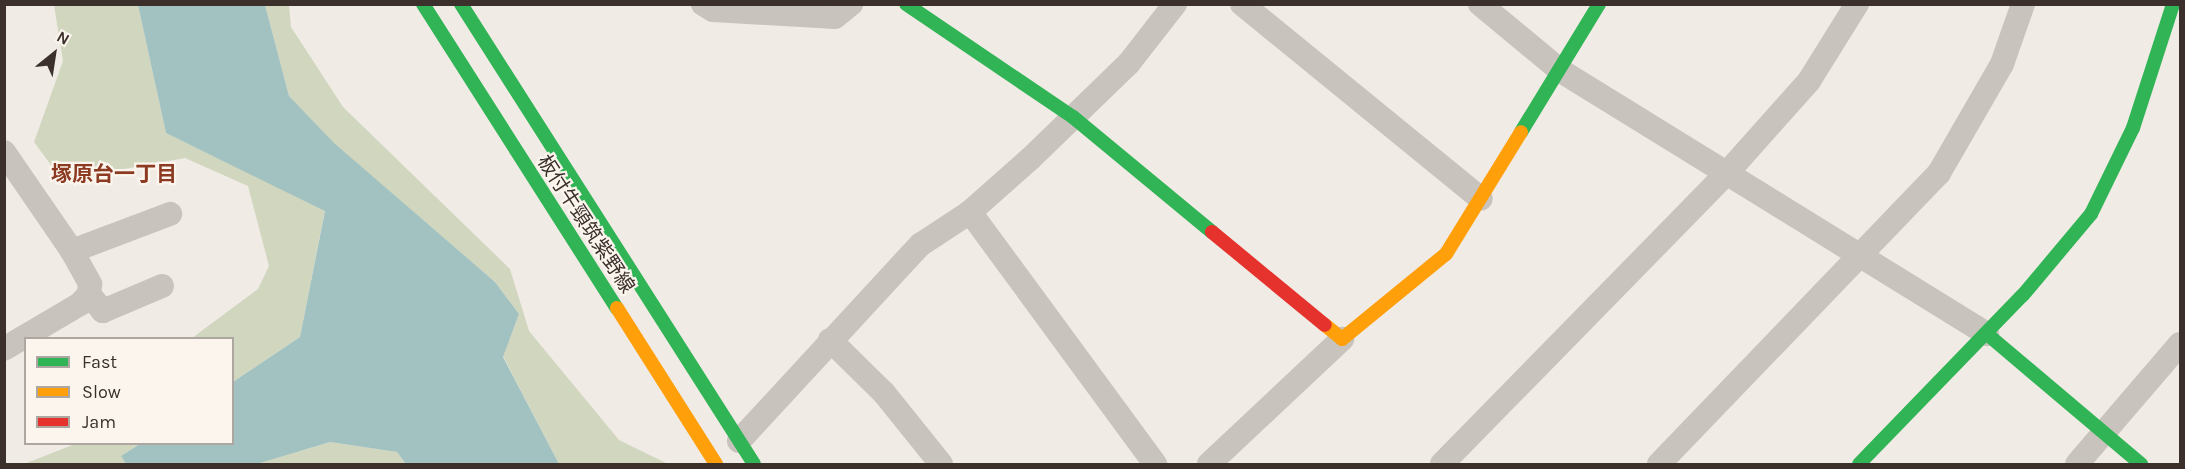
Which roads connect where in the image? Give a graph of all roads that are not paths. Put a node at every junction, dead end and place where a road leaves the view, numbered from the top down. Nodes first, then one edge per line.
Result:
1 (423, 4) edge
2 (461, 4) edge
3 (703, 4) edge
4 (851, 4) edge
5 (906, 4) edge
6 (1175, 4) edge
7 (1242, 4) edge
8 (1480, 4) edge
9 (1599, 4) edge
10 (1857, 4) edge
11 (2023, 4) edge
12 (2173, 4) edge
13 (1562, 71) junction
14 (1073, 117) junction
15 (4, 152) edge
16 (1727, 173) junction
17 (1481, 199) junction
18 (970, 212) junction
19 (170, 214) dead end
20 (72, 251) junction
21 (1861, 257) junction
22 (162, 286) dead end
23 (88, 294) junction
24 (1987, 334) junction
25 (25, 337) edge
26 (24, 338) edge
27 (1342, 339) junction
28 (830, 340) junction
29 (2181, 344) edge
30 (4, 350) edge
31 (2103, 433) junction
32 (739, 441) junction
33 (716, 465) edge
34 (754, 465) edge
35 (941, 465) edge
36 (1155, 465) edge
37 (1209, 465) edge
38 (1442, 465) edge
39 (1659, 465) edge
40 (1859, 465) edge
41 (2077, 465) edge
42 (2141, 465) edge

1 - 33 street, 板付牛頸筑紫野線
2 - 32 street, 板付牛頸筑紫野線
3 - 4 street
5 - 14 street
6 - 14 street
7 - 17 street
8 - 13 street
9 - 13 street
10 - 16 street
11 - 21 street
12 - 24 street
13 - 16 street
13 - 17 street
14 - 18 street
14 - 27 street
15 - 20 street
16 - 21 street
16 - 38 street
17 - 27 street
18 - 28 street
18 - 36 street
19 - 20 street
20 - 23 street
21 - 24 street
21 - 39 street
22 - 23 street
23 - 25 street
24 - 31 street
24 - 40 street
26 - 30 street
27 - 37 street
28 - 32 street
28 - 35 street
29 - 31 street
31 - 41 street
31 - 42 street
32 - 34 street, 板付牛頸筑紫野線

